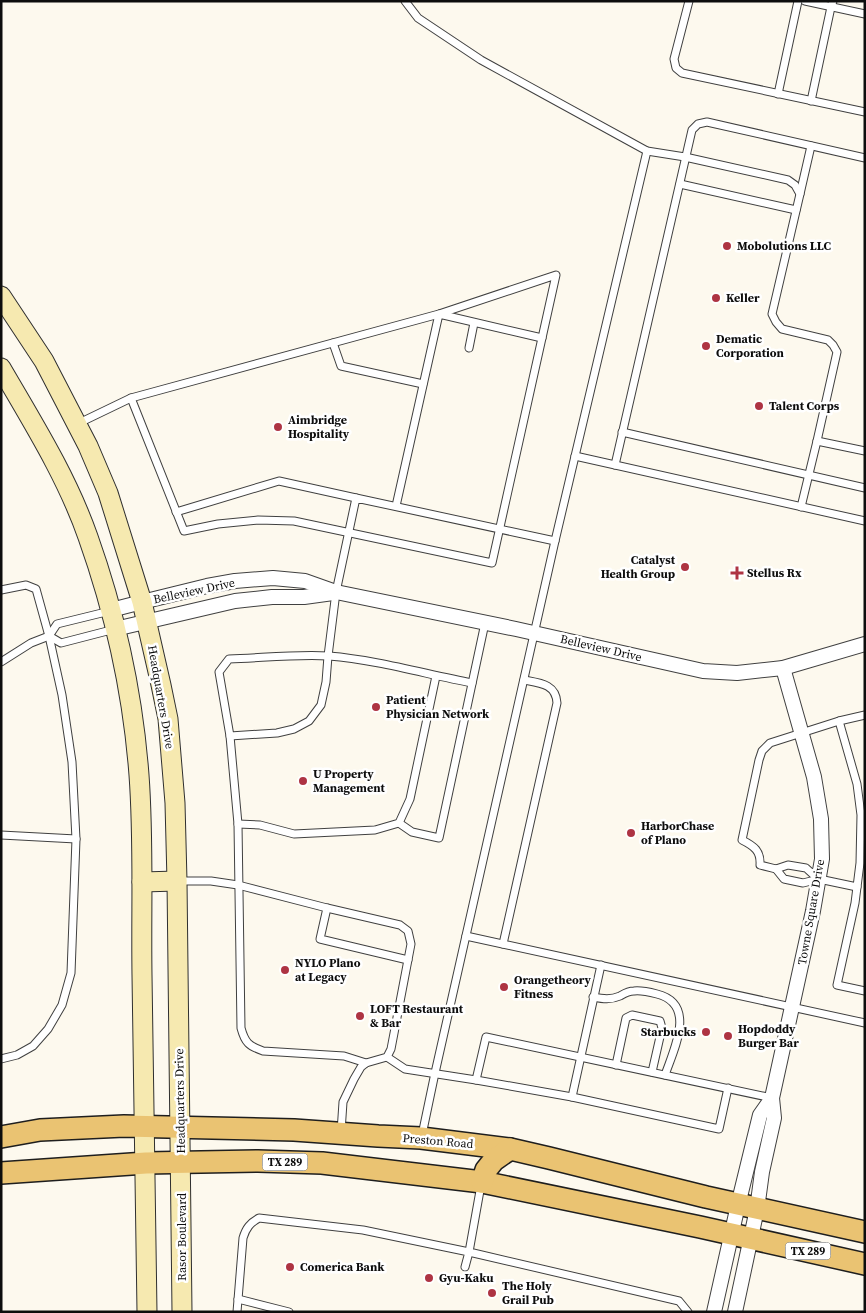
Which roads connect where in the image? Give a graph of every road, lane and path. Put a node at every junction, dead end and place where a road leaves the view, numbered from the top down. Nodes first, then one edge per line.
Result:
1 (405, 1) edge
2 (689, 1) edge
3 (798, 1) edge
4 (805, 1) edge
5 (832, 4) edge
6 (865, 14) edge
7 (778, 94) junction
8 (811, 101) junction
9 (865, 112) edge
10 (811, 146) junction
11 (647, 151) junction
12 (686, 158) junction
13 (865, 158) edge
14 (680, 184) junction
15 (800, 194) junction
16 (796, 210) junction
17 (1, 296) edge
18 (439, 314) junction
19 (474, 323) junction
20 (542, 338) junction
21 (333, 343) junction
22 (469, 348) dead end
23 (1, 368) edge
24 (423, 384) junction
25 (131, 398) junction
26 (77, 424) junction
27 (622, 432) junction
28 (817, 441) junction
29 (865, 451) edge
30 (575, 456) junction
31 (615, 465) junction
32 (808, 475) junction
33 (865, 488) edge
34 (356, 498) junction
35 (396, 506) junction
36 (801, 507) junction
37 (176, 512) junction
38 (865, 521) edge
39 (500, 529) junction
40 (349, 532) junction
41 (555, 541) junction
42 (1, 590) edge
43 (336, 592) junction
44 (142, 602) junction
45 (111, 610) junction
46 (147, 622) junction
47 (485, 623) junction
48 (115, 629) junction
49 (534, 634) junction
50 (49, 636) junction
51 (865, 644) edge
52 (328, 656) junction
53 (1, 662) edge
54 (783, 668) junction
55 (436, 676) junction
56 (524, 680) junction
57 (472, 683) junction
58 (865, 715) edge
59 (839, 721) junction
60 (801, 733) junction
61 (230, 736) junction
62 (399, 823) junction
63 (238, 824) junction
64 (1, 836) edge
65 (76, 839) junction
66 (776, 869) junction
67 (819, 879) junction
68 (176, 881) junction
69 (142, 882) junction
70 (238, 885) junction
71 (857, 887) junction
72 (327, 908) junction
73 (466, 936) junction
74 (503, 944) junction
75 (408, 960) junction
76 (601, 965) junction
77 (865, 991) edge
78 (593, 997) junction
79 (792, 1006) junction
80 (865, 1023) edge
81 (387, 1057) junction
82 (580, 1057) junction
83 (1, 1059) edge
84 (366, 1063) junction
85 (616, 1065) junction
86 (652, 1072) junction
87 (435, 1073) junction
88 (666, 1075) junction
89 (476, 1080) junction
90 (728, 1088) junction
91 (572, 1097) junction
92 (772, 1098) junction
93 (146, 1126) junction
94 (180, 1127) junction
95 (341, 1133) junction
96 (1, 1136) edge
97 (421, 1138) junction
98 (510, 1150) junction
99 (181, 1162) junction
100 (146, 1163) junction
101 (1, 1173) edge
102 (482, 1182) junction
103 (747, 1207) junction
104 (865, 1232) edge
105 (741, 1236) junction
106 (469, 1252) junction
107 (865, 1264) edge
108 (465, 1267) dead end
109 (238, 1299) junction
110 (147, 1312) edge
111 (182, 1312) edge
112 (237, 1312) edge
113 (289, 1312) edge
114 (688, 1312) edge
115 (714, 1312) edge
116 (735, 1312) edge

1 - 11 lane
2 - 7 lane
3 - 7 lane
4 - 5 lane
5 - 6 lane
5 - 8 lane
7 - 8 lane
8 - 9 lane
10 - 12 lane
10 - 13 lane
10 - 15 lane
11 - 12 lane
11 - 30 lane
12 - 14 lane
12 - 15 lane
14 - 16 lane
14 - 27 lane
15 - 16 lane
16 - 28 lane
17 - 26 main road, Headquarters Drive
18 - 19 lane
18 - 20 lane
18 - 21 lane
18 - 24 lane
19 - 20 lane
19 - 22 lane
20 - 39 lane
21 - 24 lane
21 - 25 lane
23 - 45 main road
24 - 35 lane
25 - 26 lane
25 - 37 lane
26 - 44 main road, Headquarters Drive
27 - 31 lane
27 - 32 lane
28 - 29 lane
28 - 32 lane
30 - 31 lane
30 - 41 lane
31 - 36 lane
32 - 33 lane
32 - 36 lane
34 - 35 lane
34 - 37 lane
34 - 40 lane
35 - 39 lane
36 - 38 lane
37 - 40 lane
39 - 40 lane
39 - 41 lane
40 - 43 lane
41 - 49 lane
42 - 50 lane
43 - 44 street, Belleview Drive
43 - 46 street, Belleview Drive
43 - 47 street, Belleview Drive
43 - 52 lane
44 - 45 street, Belleview Drive
44 - 46 main road, Headquarters Drive
45 - 48 main road
45 - 50 lane
46 - 48 street, Belleview Drive
46 - 68 main road, Headquarters Drive
47 - 49 street, Belleview Drive
47 - 57 lane
48 - 50 lane
48 - 69 main road
49 - 54 street, Belleview Drive
49 - 56 lane
50 - 53 lane
50 - 65 lane
51 - 54 street, Belleview Drive
52 - 55 lane
52 - 61 lane
52 - 61 lane
54 - 60 street, Towne Square Drive
55 - 57 lane
55 - 62 lane
56 - 73 lane
56 - 74 lane
57 - 62 lane
58 - 59 lane
59 - 60 lane
59 - 71 lane
60 - 66 lane
60 - 67 street, Towne Square Drive
61 - 63 lane
62 - 63 lane
63 - 70 lane
64 - 65 lane
65 - 83 lane
66 - 67 lane
66 - 67 lane
67 - 71 lane
67 - 79 street, Towne Square Drive
68 - 69 main road
68 - 70 lane
68 - 94 main road, Headquarters Drive
69 - 93 main road
70 - 72 lane
70 - 84 lane
71 - 77 lane
72 - 75 lane
72 - 75 lane
73 - 74 lane
73 - 87 lane
74 - 76 lane
75 - 81 lane
76 - 78 lane
76 - 79 lane
78 - 82 lane
78 - 88 lane
79 - 80 lane
79 - 92 street, Towne Square Drive
81 - 84 lane
81 - 87 lane
82 - 85 lane
82 - 89 lane
82 - 91 lane
84 - 95 lane
85 - 86 lane
85 - 86 lane
86 - 88 lane
87 - 89 lane
87 - 97 lane
88 - 90 lane
89 - 91 lane
90 - 91 lane
90 - 92 lane
92 - 103 street, Towne Square Drive
92 - 103 street, Towne Square Drive
93 - 94 main road, Preston Road / TX 289
93 - 96 main road, Preston Road / TX 289
93 - 100 main road
94 - 95 main road, Preston Road / TX 289
94 - 99 main road, Headquarters Drive
95 - 97 main road, Preston Road / TX 289
97 - 98 main road, Preston Road / TX 289
98 - 102 main road
98 - 103 main road, Preston Road / TX 289
99 - 100 main road, TX 289
99 - 102 main road, TX 289
99 - 111 main road, Rasor Boulevard
100 - 101 main road, TX 289
100 - 110 main road
102 - 105 main road, TX 289
102 - 106 lane
103 - 104 main road, Preston Road / TX 289
103 - 105 street, Towne Square Drive
103 - 105 street, Towne Square Drive
105 - 107 main road, TX 289
105 - 115 street, Towne Square Drive
105 - 116 street, Towne Square Drive
106 - 108 lane
106 - 109 lane
106 - 114 lane
109 - 112 lane
109 - 113 lane

